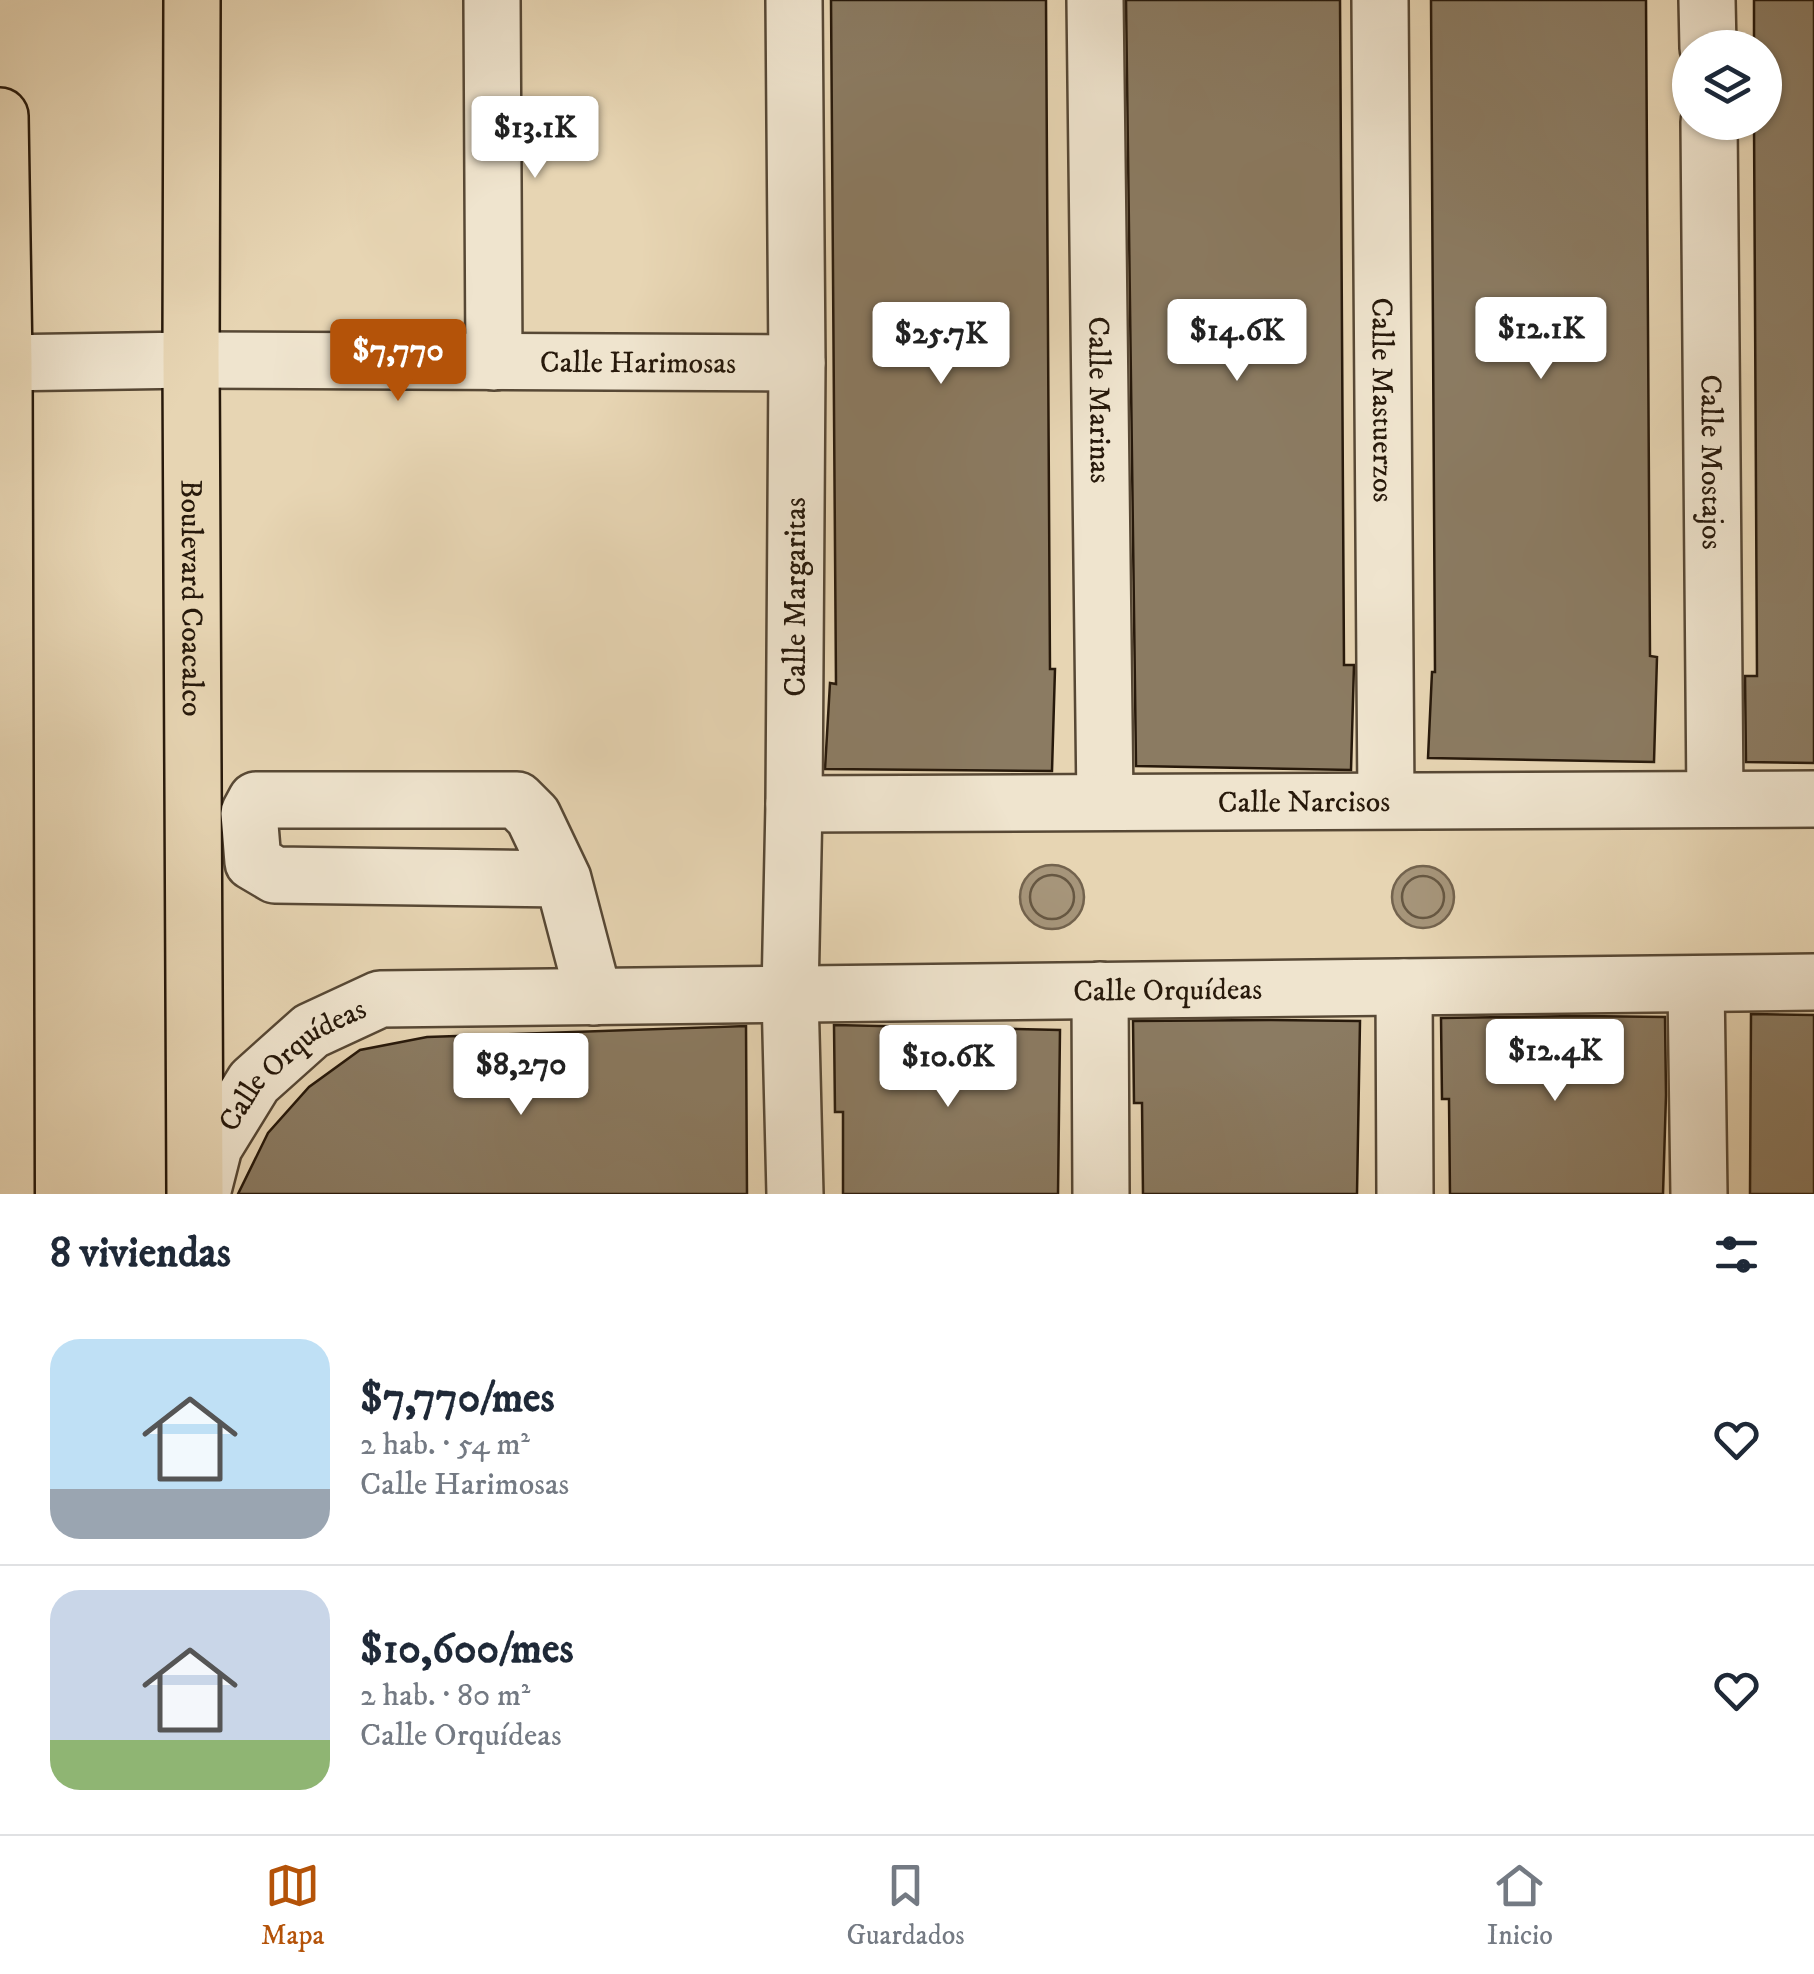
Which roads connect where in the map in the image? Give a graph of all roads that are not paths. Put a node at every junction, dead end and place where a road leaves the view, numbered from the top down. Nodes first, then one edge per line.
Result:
1 (192, 0) edge
2 (492, 0) edge
3 (794, 0) edge
4 (1095, 0) edge
5 (1380, 0) edge
6 (1708, 0) edge
7 (1708, 30) edge
8 (0, 116) edge
9 (1708, 140) edge
10 (191, 360) junction
11 (494, 362) junction
12 (2, 363) edge
13 (796, 363) junction
14 (1814, 798) edge
15 (1715, 799) junction
16 (1386, 800) junction
17 (1105, 802) junction
18 (794, 804) junction
19 (563, 879) junction
20 (1814, 982) edge
21 (1696, 984) junction
22 (1404, 988) junction
23 (1100, 990) junction
24 (790, 994) junction
25 (594, 996) junction
26 (6, 1194) edge
27 (198, 1194) edge
28 (795, 1194) edge
29 (1101, 1194) edge
30 (1405, 1194) edge
31 (1699, 1194) edge

1 - 10 main road, Boulevard Coacalco
2 - 11 street
3 - 13 street, Calle Margaritas
4 - 17 street, Calle Marinas
5 - 16 street, Calle Mastuerzos
6 - 7 street
8 - 12 main road
9 - 15 street, Calle Mostajos
10 - 11 street, Calle Harimosas
10 - 12 street, Calle Harimosas
10 - 27 main road, Boulevard Coacalco
11 - 13 street, Calle Harimosas
12 - 26 main road
13 - 18 street, Calle Margaritas
14 - 15 street, Calle Narcisos
15 - 16 street, Calle Narcisos
16 - 17 street, Calle Narcisos
17 - 18 street, Calle Narcisos
18 - 24 street, Calle Margaritas
19 - 19 street
19 - 25 street
20 - 21 street, Calle Orquídeas
21 - 22 street, Calle Orquídeas
21 - 31 street
22 - 23 street, Calle Orquídeas
22 - 30 street
23 - 24 street, Calle Orquídeas
23 - 29 street
24 - 25 street, Calle Orquídeas
24 - 28 street, Calle Margaritas
25 - 27 street, Calle Orquídeas

